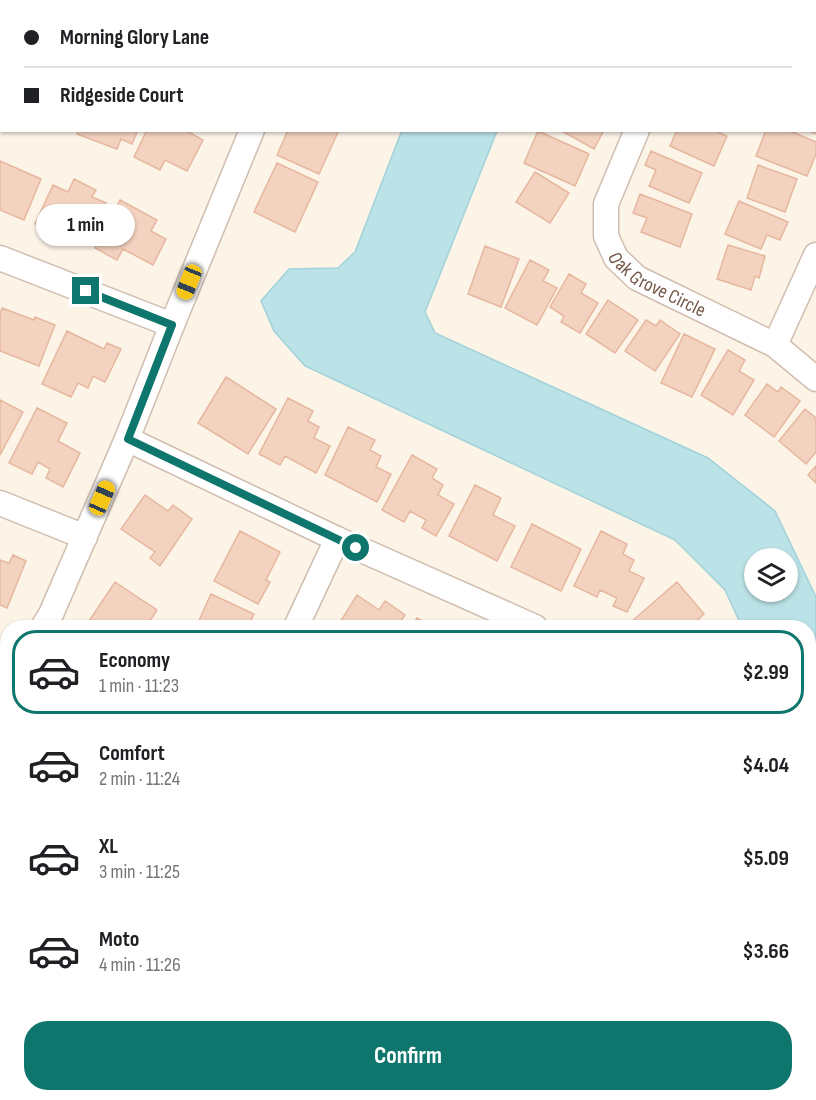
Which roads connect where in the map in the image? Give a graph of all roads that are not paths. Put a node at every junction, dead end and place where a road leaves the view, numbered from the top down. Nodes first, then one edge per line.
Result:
1 (250, 132) edge
2 (636, 132) edge
3 (816, 255) edge
4 (0, 258) edge
5 (172, 325) junction
6 (775, 345) junction
7 (816, 379) edge
8 (128, 439) junction
9 (0, 503) edge
10 (85, 537) junction
11 (337, 539) junction
12 (47, 620) edge
13 (299, 620) edge
14 (519, 620) edge

1 - 5 street
2 - 6 street, Oak Grove Circle
3 - 6 street
4 - 5 street
5 - 8 street
6 - 7 street, Oak Grove Circle
8 - 10 street
8 - 11 street
9 - 10 street
10 - 12 street
11 - 13 street
11 - 14 street

